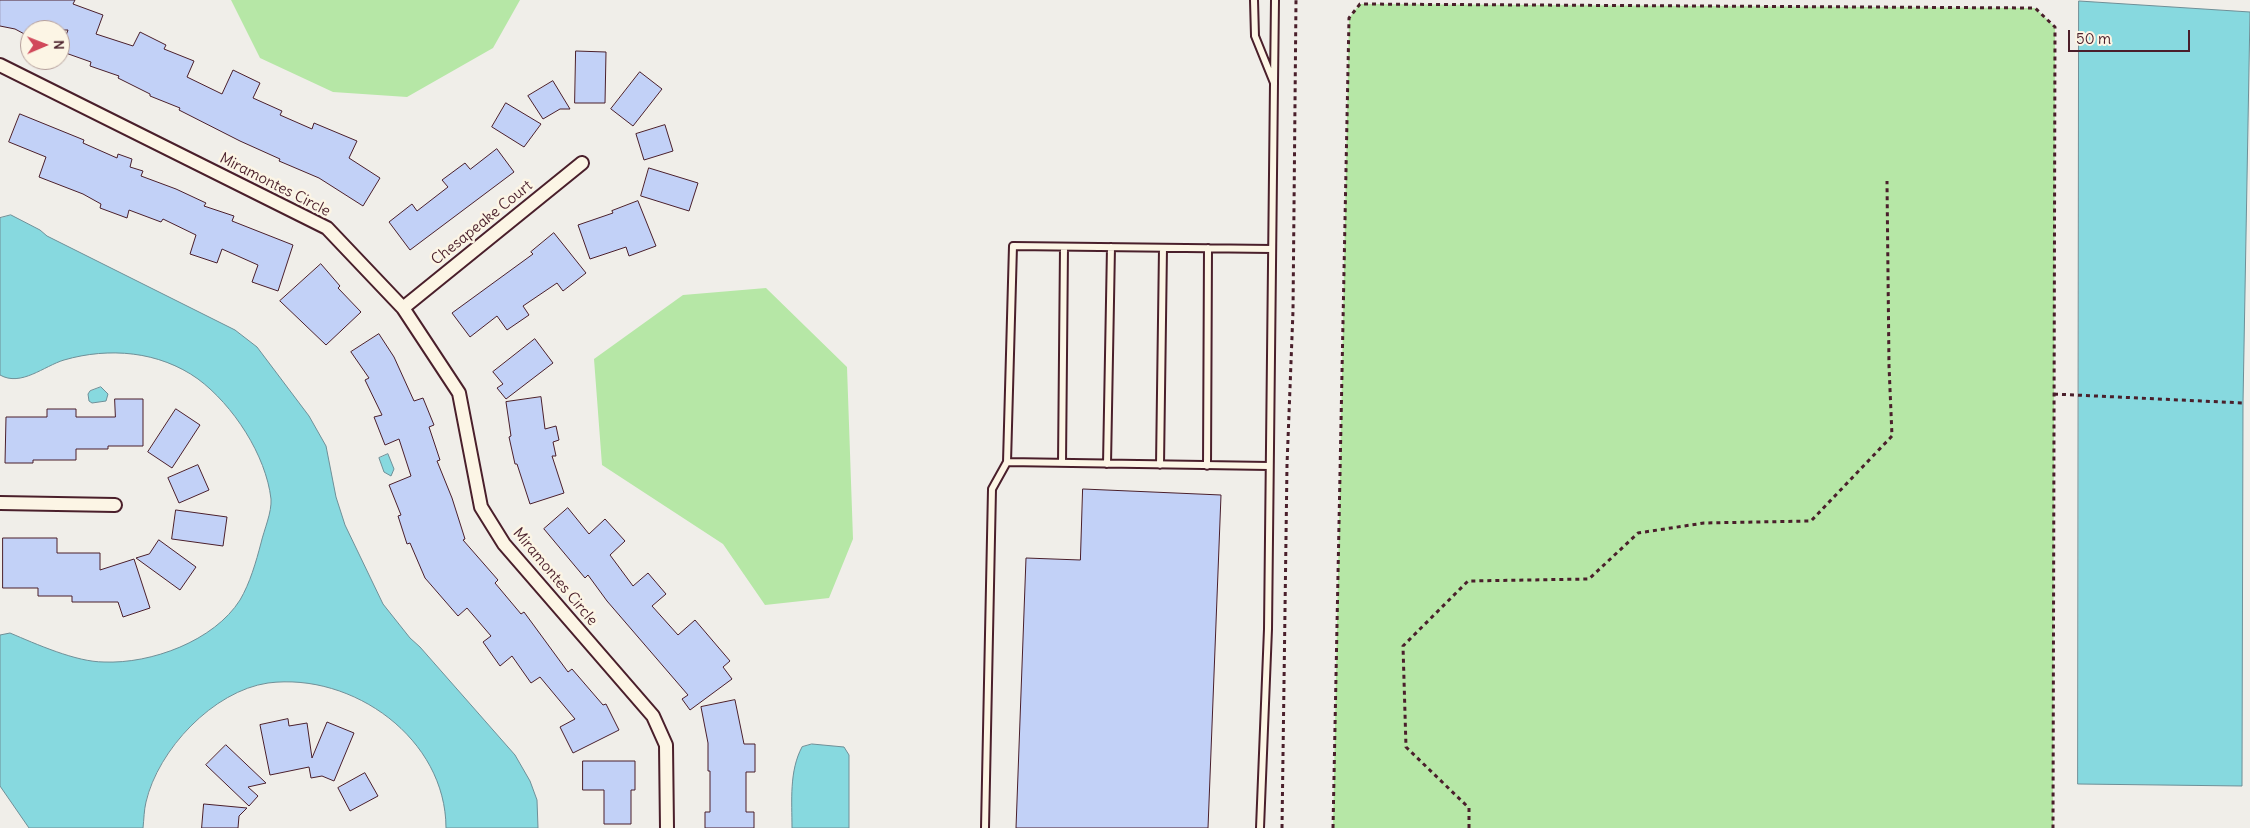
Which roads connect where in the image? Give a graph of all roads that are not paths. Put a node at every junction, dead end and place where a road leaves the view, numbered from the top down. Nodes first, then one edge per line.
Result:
1 (1254, 0) edge
2 (1275, 0) edge
3 (0, 65) edge
4 (1274, 83) junction
5 (582, 163) dead end
6 (1064, 247) junction
7 (1111, 247) junction
8 (1162, 248) junction
9 (1208, 248) junction
10 (1272, 249) junction
11 (403, 308) junction
12 (1007, 462) junction
13 (1062, 463) junction
14 (1107, 464) junction
15 (1160, 465) junction
16 (1207, 466) junction
17 (1269, 466) junction
18 (0, 503) edge
19 (115, 505) dead end
20 (667, 828) edge
21 (985, 828) edge
22 (1260, 828) edge

1 - 4 lane
2 - 4 lane
3 - 11 street, Miramontes Circle
4 - 10 lane
5 - 11 street, Chesapeake Court
6 - 7 lane
6 - 12 lane
6 - 13 lane
7 - 8 lane
7 - 14 lane
8 - 9 lane
8 - 15 lane
9 - 10 lane
9 - 16 lane
10 - 17 lane
11 - 20 street, Miramontes Circle
12 - 13 lane
12 - 21 lane
13 - 14 lane
14 - 15 lane
15 - 16 lane
16 - 17 lane
17 - 22 lane
18 - 19 street

